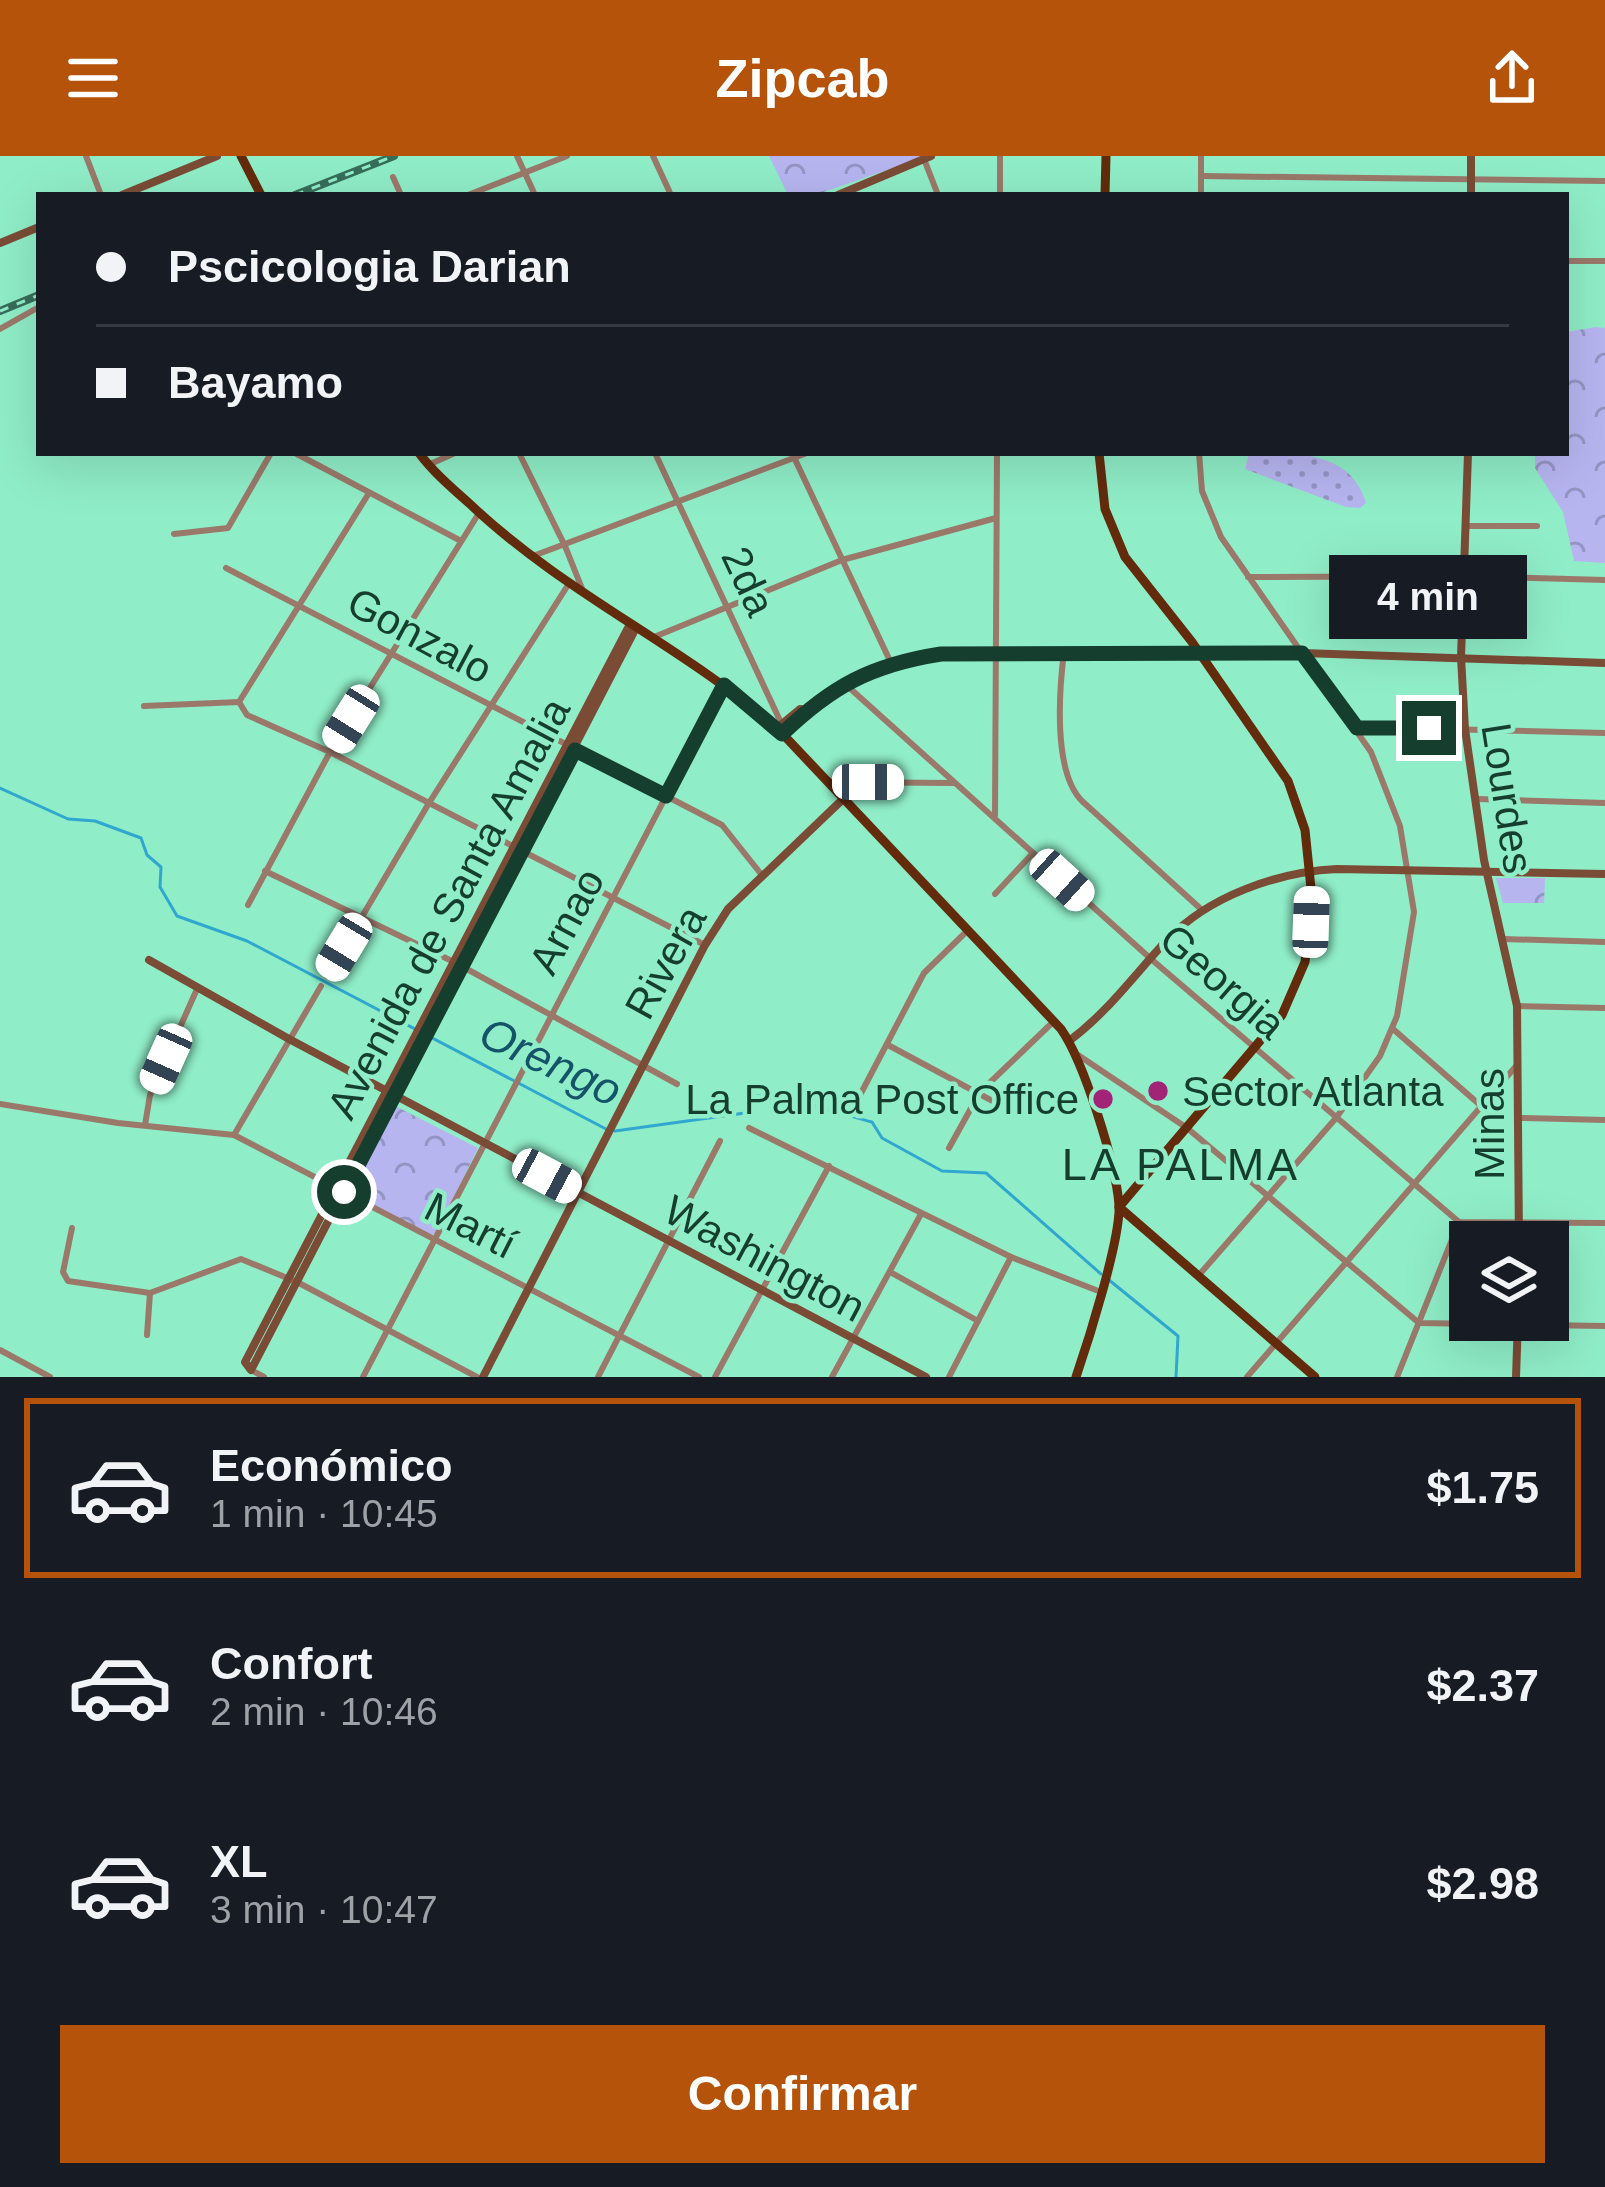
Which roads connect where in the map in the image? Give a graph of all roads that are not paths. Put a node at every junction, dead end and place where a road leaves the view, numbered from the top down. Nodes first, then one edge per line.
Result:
1 (86, 156) edge
2 (217, 156) edge
3 (242, 156) edge
4 (517, 156) edge
5 (567, 156) edge
6 (653, 156) edge
7 (1000, 156) edge
8 (1106, 156) edge
9 (1201, 156) edge
10 (1471, 156) edge
11 (928, 157) edge
12 (524, 173) junction
13 (1201, 176) junction
14 (393, 177) dead end
15 (1471, 179) junction
16 (1605, 181) edge
17 (99, 192) edge
18 (129, 192) edge
19 (260, 192) edge
20 (400, 192) edge
21 (476, 192) edge
22 (534, 192) edge
23 (670, 192) edge
24 (852, 192) edge
25 (937, 192) edge
26 (1000, 192) edge
27 (1105, 192) edge
28 (1201, 192) edge
29 (1471, 192) edge
30 (36, 228) edge
31 (0, 243) edge
32 (1569, 261) edge
33 (1605, 262) edge
34 (36, 309) edge
35 (0, 329) edge
36 (269, 456) edge
37 (301, 456) edge
38 (421, 456) edge
39 (448, 456) edge
40 (520, 456) edge
41 (657, 456) edge
42 (791, 456) edge
43 (794, 456) edge
44 (998, 456) edge
45 (1099, 456) edge
46 (1199, 456) edge
47 (1468, 456) edge
48 (428, 465) junction
49 (369, 493) junction
50 (678, 501) junction
51 (479, 513) junction
52 (996, 518) junction
53 (1466, 526) junction
54 (1538, 526) dead end
55 (174, 534) dead end
56 (461, 541) junction
57 (565, 546) junction
58 (530, 557) junction
59 (842, 560) junction
60 (226, 568) dead end
61 (1465, 576) junction
62 (1248, 577) junction
63 (1605, 580) edge
64 (568, 585) junction
65 (584, 594) junction
66 (298, 605) junction
67 (729, 606) junction
68 (633, 626) junction
69 (652, 638) junction
70 (994, 652) junction
71 (1064, 652) junction
72 (1199, 652) junction
73 (393, 653) junction
74 (1302, 653) junction
75 (1461, 657) junction
76 (891, 663) junction
77 (1605, 663) edge
78 (844, 683) junction
79 (724, 685) junction
80 (239, 702) junction
81 (144, 706) dead end
82 (492, 706) junction
83 (806, 710) junction
84 (781, 727) junction
85 (1357, 728) junction
86 (1465, 729) junction
87 (1605, 734) edge
88 (572, 748) junction
89 (330, 752) junction
90 (825, 782) junction
91 (952, 783) junction
92 (666, 796) junction
93 (1473, 799) junction
94 (842, 800) junction
95 (429, 803) junction
96 (1605, 803) edge
97 (995, 818) junction
98 (518, 850) junction
99 (1033, 853) junction
100 (1310, 870) junction
101 (1409, 870) junction
102 (1486, 871) junction
103 (265, 872) junction
104 (761, 874) junction
105 (1605, 874) edge
106 (995, 894) dead end
107 (612, 898) junction
108 (248, 905) dead end
109 (1202, 910) junction
110 (361, 919) junction
111 (967, 931) junction
112 (1503, 939) junction
113 (1605, 942) edge
114 (705, 945) junction
115 (1151, 959) junction
116 (149, 960) dead end
117 (458, 965) junction
118 (327, 976) dead end
119 (321, 986) dead end
120 (197, 989) junction
121 (1517, 1006) junction
122 (1605, 1008) edge
123 (550, 1017) junction
124 (1055, 1021) junction
125 (1393, 1029) junction
126 (289, 1040) junction
127 (1070, 1041) junction
128 (887, 1045) junction
129 (1255, 1049) junction
130 (1077, 1054) junction
131 (1520, 1063) junction
132 (642, 1065) junction
133 (677, 1084) dead end
134 (391, 1092) junction
135 (980, 1092) junction
136 (859, 1097) dead end
137 (0, 1103) edge
138 (1480, 1105) junction
139 (1017, 1114) dead end
140 (1336, 1118) junction
141 (1520, 1118) junction
142 (1605, 1120) edge
143 (145, 1125) junction
144 (749, 1128) dead end
145 (1187, 1128) junction
146 (234, 1135) junction
147 (720, 1141) dead end
148 (486, 1144) junction
149 (949, 1148) dead end
150 (829, 1166) junction
151 (1413, 1183) junction
152 (340, 1190) junction
153 (577, 1192) junction
154 (1267, 1195) junction
155 (1119, 1207) junction
156 (921, 1214) junction
157 (1458, 1221) edge
158 (1520, 1221) edge
159 (1569, 1223) edge
160 (1605, 1223) edge
161 (1138, 1227) junction
162 (72, 1228) dead end
163 (1114, 1238) junction
164 (668, 1240) junction
165 (436, 1241) junction
166 (1449, 1247) edge
167 (1011, 1257) junction
168 (1346, 1261) junction
169 (890, 1272) junction
170 (1197, 1278) junction
171 (293, 1280) junction
172 (1101, 1288) junction
173 (529, 1289) junction
174 (762, 1290) junction
175 (150, 1293) junction
176 (978, 1322) junction
177 (1419, 1323) junction
178 (1449, 1323) edge
179 (1569, 1325) edge
180 (1605, 1326) edge
181 (387, 1330) junction
182 (146, 1335) dead end
183 (619, 1335) junction
184 (854, 1338) junction
185 (1517, 1341) edge
186 (1275, 1343) junction
187 (0, 1350) edge
188 (251, 1370) joint
189 (50, 1377) edge
190 (264, 1377) edge
191 (363, 1377) edge
192 (480, 1377) edge
193 (598, 1377) edge
194 (699, 1377) edge
195 (715, 1377) edge
196 (832, 1377) edge
197 (926, 1377) edge
198 (950, 1377) edge
199 (1076, 1377) edge
200 (1247, 1377) edge
201 (1315, 1377) edge
202 (1396, 1377) edge
203 (1516, 1377) edge

1 - 17 street
2 - 18 street
3 - 19 main road
4 - 12 street
5 - 12 street
6 - 23 street
7 - 26 street
8 - 27 main road
9 - 13 street
10 - 15 street
11 - 24 street
11 - 25 street
12 - 21 street
12 - 22 street
13 - 15 street
13 - 28 street
14 - 20 street
15 - 16 street
15 - 29 street
30 - 31 street
32 - 33 street
34 - 35 street
36 - 55 street
37 - 49 street
38 - 48 main road
39 - 48 street
40 - 57 street
41 - 50 street, 2da
42 - 50 street
43 - 59 street
44 - 52 street
45 - 72 main road
46 - 62 street
47 - 53 street, Lourdes
48 - 51 main road
49 - 56 street
49 - 66 street
50 - 57 street
50 - 67 street, 2da
51 - 56 street
51 - 58 main road
52 - 59 street
52 - 70 street
53 - 54 street
53 - 61 street, Lourdes
56 - 73 street
57 - 58 street
57 - 65 street
58 - 64 main road
59 - 67 street
59 - 76 street
60 - 66 street, Gonzalo
61 - 62 street
61 - 63 street
61 - 75 street, Lourdes
62 - 74 street
64 - 65 main road
64 - 82 street
65 - 68 main road
66 - 73 street, Gonzalo
66 - 80 street
67 - 69 street
67 - 84 street, 2da
68 - 69 main road
68 - 88 street, Avenida de Santa Amalia
69 - 79 main road
70 - 71 street
70 - 76 street
70 - 97 street
71 - 72 street
71 - 109 street
72 - 74 street
72 - 100 main road
73 - 82 street, Gonzalo
73 - 89 street
74 - 75 street
74 - 85 street
75 - 77 street
75 - 86 street, Lourdes
76 - 78 street
78 - 83 street
78 - 91 street, Georgia
79 - 84 main road
79 - 92 street, Arnao
80 - 81 street
80 - 89 street
82 - 88 street, Gonzalo
82 - 95 street
83 - 84 street
83 - 84 street
84 - 90 main road
85 - 86 street
85 - 101 street
86 - 87 street
86 - 93 street, Lourdes
88 - 92 street, Gonzalo
88 - 98 street, Avenida de Santa Amalia
89 - 95 street
89 - 103 street
90 - 91 street
90 - 94 main road
91 - 97 street, Georgia
92 - 104 street, Gonzalo
92 - 107 street, Arnao
93 - 96 street
93 - 102 street, Lourdes
94 - 104 street, Rivera
94 - 111 main road
95 - 98 street
95 - 110 street
97 - 99 street, Georgia
98 - 107 street
98 - 117 street, Avenida de Santa Amalia
99 - 106 street
99 - 115 street, Georgia
100 - 101 street
100 - 109 street
100 - 129 main road
101 - 102 street
101 - 125 street
102 - 105 street
102 - 112 street, Lourdes
103 - 108 street
103 - 110 street
104 - 114 street, Rivera
107 - 114 street
107 - 123 street, Arnao
109 - 115 street
110 - 117 street
110 - 118 street
111 - 124 main road
111 - 128 street
112 - 113 street
112 - 121 street, Lourdes
114 - 132 street, Rivera
115 - 127 street
115 - 129 street, Georgia
116 - 120 street, Washington
117 - 123 street
117 - 134 street, Avenida de Santa Amalia
119 - 126 street
120 - 126 street, Washington
120 - 143 street
121 - 122 street
121 - 131 street, Minas
123 - 132 street
123 - 148 street, Arnao
124 - 127 main road
124 - 135 street
125 - 138 street
125 - 140 street
126 - 134 street, Washington
126 - 146 street
127 - 130 main road
128 - 135 street
128 - 136 street
129 - 140 street, Georgia
129 - 145 main road
130 - 145 street
130 - 155 main road
131 - 138 street
131 - 141 street, Minas
132 - 133 street
132 - 153 street, Rivera
134 - 148 street, Washington
134 - 152 street, Avenida de Santa Amalia
135 - 139 street
135 - 149 street
137 - 143 street, Martí
138 - 151 street
140 - 151 street, Georgia
140 - 154 street
141 - 142 street
141 - 158 street, Minas
143 - 146 street, Martí
144 - 150 street
145 - 154 street
145 - 155 main road
146 - 152 street, Martí
147 - 164 street
148 - 153 street, Washington
148 - 165 street, Arnao
150 - 156 street
150 - 174 street
151 - 157 street, Georgia
151 - 168 street
152 - 165 street, Martí
152 - 171 street, Avenida de Santa Amalia
153 - 164 street, Washington
153 - 173 street, Rivera
154 - 168 street
154 - 170 street
155 - 161 main road
155 - 163 main road
156 - 167 street
156 - 169 street
159 - 160 street
161 - 163 main road
161 - 170 main road
162 - 175 street
163 - 172 main road
164 - 174 street, Washington
164 - 183 street
165 - 173 street, Martí
165 - 181 street, Arnao
166 - 177 street
167 - 172 street
167 - 176 street
168 - 177 street
168 - 186 street
169 - 176 street
169 - 184 street
170 - 186 main road
171 - 175 street
171 - 181 street
171 - 188 street, Avenida de Santa Amalia
172 - 199 main road
173 - 183 street, Martí
173 - 192 street, Rivera
174 - 184 street, Washington
174 - 195 street
175 - 182 street
176 - 198 street
177 - 178 street
177 - 202 street
179 - 180 street
181 - 191 street, Arnao
181 - 192 street
183 - 193 street
183 - 194 street, Martí
184 - 196 street
184 - 197 street, Washington
185 - 203 street
186 - 200 street
186 - 201 main road
187 - 189 street
188 - 190 street

